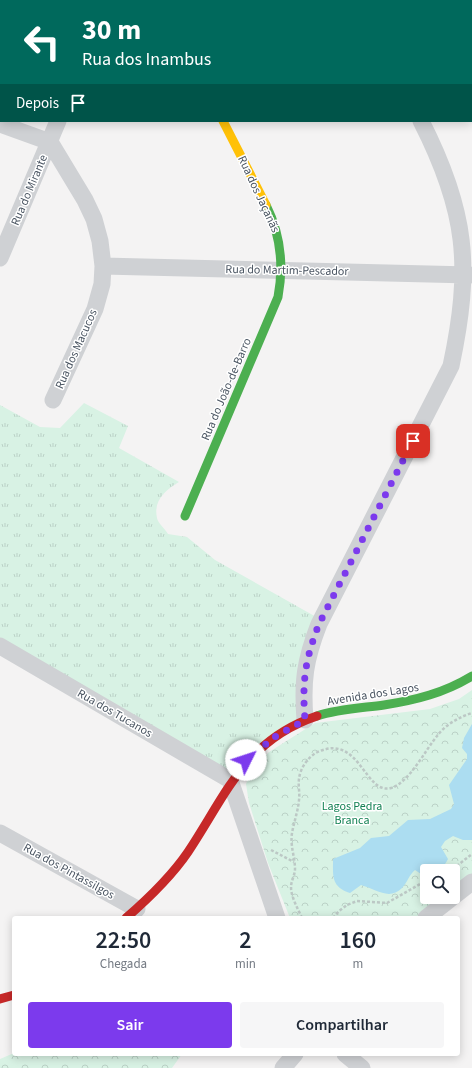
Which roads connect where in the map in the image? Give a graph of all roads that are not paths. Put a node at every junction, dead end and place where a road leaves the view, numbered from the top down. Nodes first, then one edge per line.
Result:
1 (58, 122) edge
2 (224, 122) edge
3 (422, 122) edge
4 (0, 124) edge
5 (50, 142) junction
6 (0, 258) edge
7 (103, 266) junction
8 (282, 270) junction
9 (470, 275) junction
10 (53, 400) dead end
11 (184, 516) dead end
12 (0, 646) edge
13 (472, 676) edge
14 (305, 720) junction
15 (230, 780) junction
16 (0, 833) edge
17 (472, 882) edge
18 (132, 913) edge
19 (276, 916) edge
20 (429, 916) edge
21 (12, 996) edge
22 (0, 999) edge
23 (292, 1056) edge
24 (347, 1056) edge
25 (283, 1068) edge
26 (362, 1068) edge

1 - 5 street, Rua do Mirante
2 - 8 main road, Rua dos Jaçanãs
3 - 9 street
4 - 5 street
5 - 6 street, Rua do Mirante
5 - 7 street, Rua dos Macucos
7 - 8 street, Rua do Martim-Pescador
7 - 10 street, Rua dos Macucos
8 - 9 street, Rua do Martim-Pescador
8 - 11 main road, Rua do João-de-Barro
9 - 14 street
12 - 15 street, Rua dos Tucanos
13 - 14 main road, Avenida dos Lagos
14 - 15 main road, Avenida dos Lagos
15 - 18 main road, Avenida dos Lagos
15 - 19 street
16 - 18 street, Rua dos Pintassilgos
17 - 20 street
21 - 22 main road
23 - 25 street
24 - 26 street

